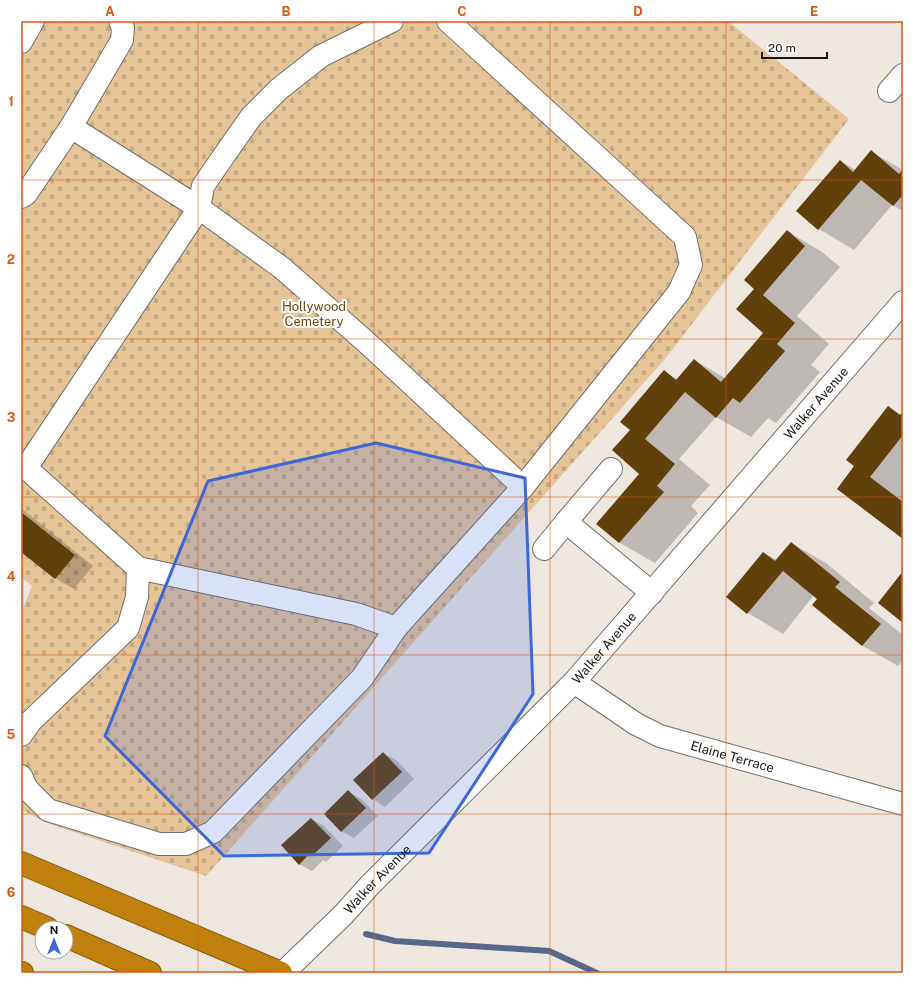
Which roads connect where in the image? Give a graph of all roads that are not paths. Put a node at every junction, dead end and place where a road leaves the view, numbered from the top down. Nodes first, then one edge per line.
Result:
1 (34, 21) edge
2 (120, 21) edge
3 (392, 21) edge
4 (448, 21) edge
5 (21, 42) edge
6 (903, 75) edge
7 (889, 91) dead end
8 (71, 127) junction
9 (21, 198) edge
10 (199, 208) junction
11 (901, 310) edge
12 (23, 467) edge
13 (611, 470) dead end
14 (523, 487) junction
15 (566, 522) junction
16 (544, 549) dead end
17 (138, 568) junction
18 (652, 593) junction
19 (396, 628) junction
20 (574, 682) junction
21 (21, 735) edge
22 (21, 776) edge
23 (903, 804) edge
24 (21, 863) edge
25 (21, 916) edge
26 (34, 922) edge
27 (74, 940) edge
28 (148, 972) edge
29 (282, 973) edge

1 - 5 street
2 - 8 street
3 - 10 street
4 - 14 street
6 - 7 street
8 - 9 street
8 - 10 street
10 - 12 street
10 - 14 street
11 - 18 street, Walker Avenue
12 - 17 street
13 - 15 street
14 - 19 street
15 - 16 street
15 - 18 street
17 - 19 street
17 - 21 street
18 - 20 street, Walker Avenue
19 - 22 street
20 - 23 street, Elaine Terrace
20 - 29 street, Walker Avenue
24 - 29 highway
25 - 26 highway
27 - 28 highway

